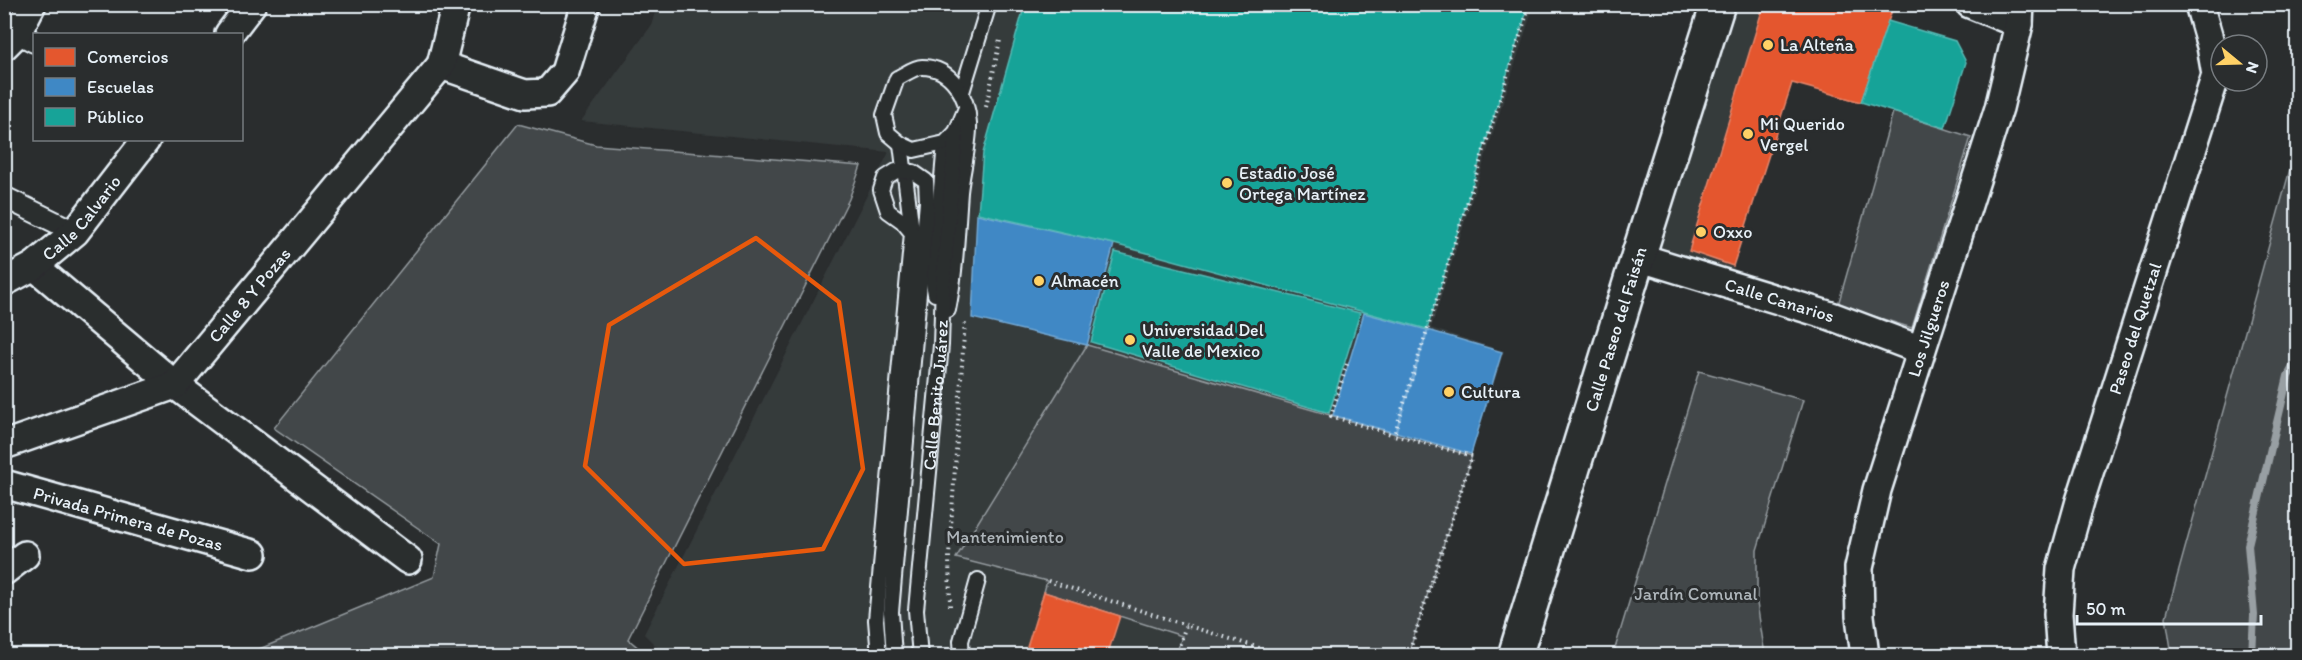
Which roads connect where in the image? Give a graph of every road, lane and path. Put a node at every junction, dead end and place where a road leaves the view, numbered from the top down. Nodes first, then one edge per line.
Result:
1 (33, 4) edge
2 (252, 4) edge
3 (456, 4) edge
4 (586, 4) edge
5 (989, 4) edge
6 (1530, 4) edge
7 (1718, 4) edge
8 (1970, 4) edge
9 (2199, 4) edge
10 (2019, 14) edge
11 (230, 33) edge
12 (1000, 39) dead end
13 (19, 40) edge
14 (441, 65) junction
15 (962, 92) junction
16 (986, 107) dead end
17 (966, 108) junction
18 (956, 132) junction
19 (145, 141) edge
20 (945, 143) junction
21 (901, 144) junction
22 (904, 171) junction
23 (4, 197) edge
24 (75, 232) junction
25 (912, 233) junction
26 (1638, 257) junction
27 (34, 266) junction
28 (5, 282) edge
29 (965, 317) dead end
30 (941, 345) junction
31 (1921, 350) junction
32 (1347, 364) dead end
33 (175, 385) junction
34 (1394, 435) junction
35 (4, 445) edge
36 (4, 484) edge
37 (253, 554) dead end
38 (408, 560) dead end
39 (978, 580) dead end
40 (1048, 581) dead end
41 (950, 609) dead end
42 (1186, 625) junction
43 (1025, 654) dead end
44 (879, 656) edge
45 (894, 656) edge
46 (920, 656) edge
47 (962, 656) edge
48 (1030, 656) edge
49 (1176, 656) edge
50 (1285, 656) edge
51 (1408, 656) edge
52 (1515, 656) edge
53 (1864, 656) edge
54 (2061, 656) edge

1 - 13 street
2 - 11 street
3 - 14 street
4 - 14 street
5 - 15 lane
6 - 34 path
7 - 26 street, Calle Paseo del Faisán
8 - 10 street
9 - 54 street, Paseo del Quetzal
10 - 31 street, Los Jilgueros
12 - 16 path
14 - 33 street, Calle 8 Y Pozas
15 - 17 lane
15 - 21 lane
17 - 18 lane
17 - 30 lane
18 - 20 lane
18 - 30 lane, Calle Benito Juárez
19 - 24 street, Calle Calvario
20 - 21 lane
20 - 30 lane
21 - 22 lane
22 - 25 lane
22 - 25 lane
22 - 45 lane
23 - 24 street
24 - 27 street, Calle Calvario
25 - 44 lane
26 - 31 street, Calle Canarios
26 - 52 street, Calle Paseo del Faisán
27 - 28 street, Calle Calvario
27 - 33 street
29 - 41 path
30 - 46 lane, Calle Benito Juárez
31 - 53 street, Los Jilgueros
32 - 34 path
33 - 35 street
33 - 38 street
34 - 51 path
36 - 37 street, Privada Primera de Pozas
39 - 47 lane
40 - 42 path
42 - 49 path
42 - 50 path
43 - 48 path

